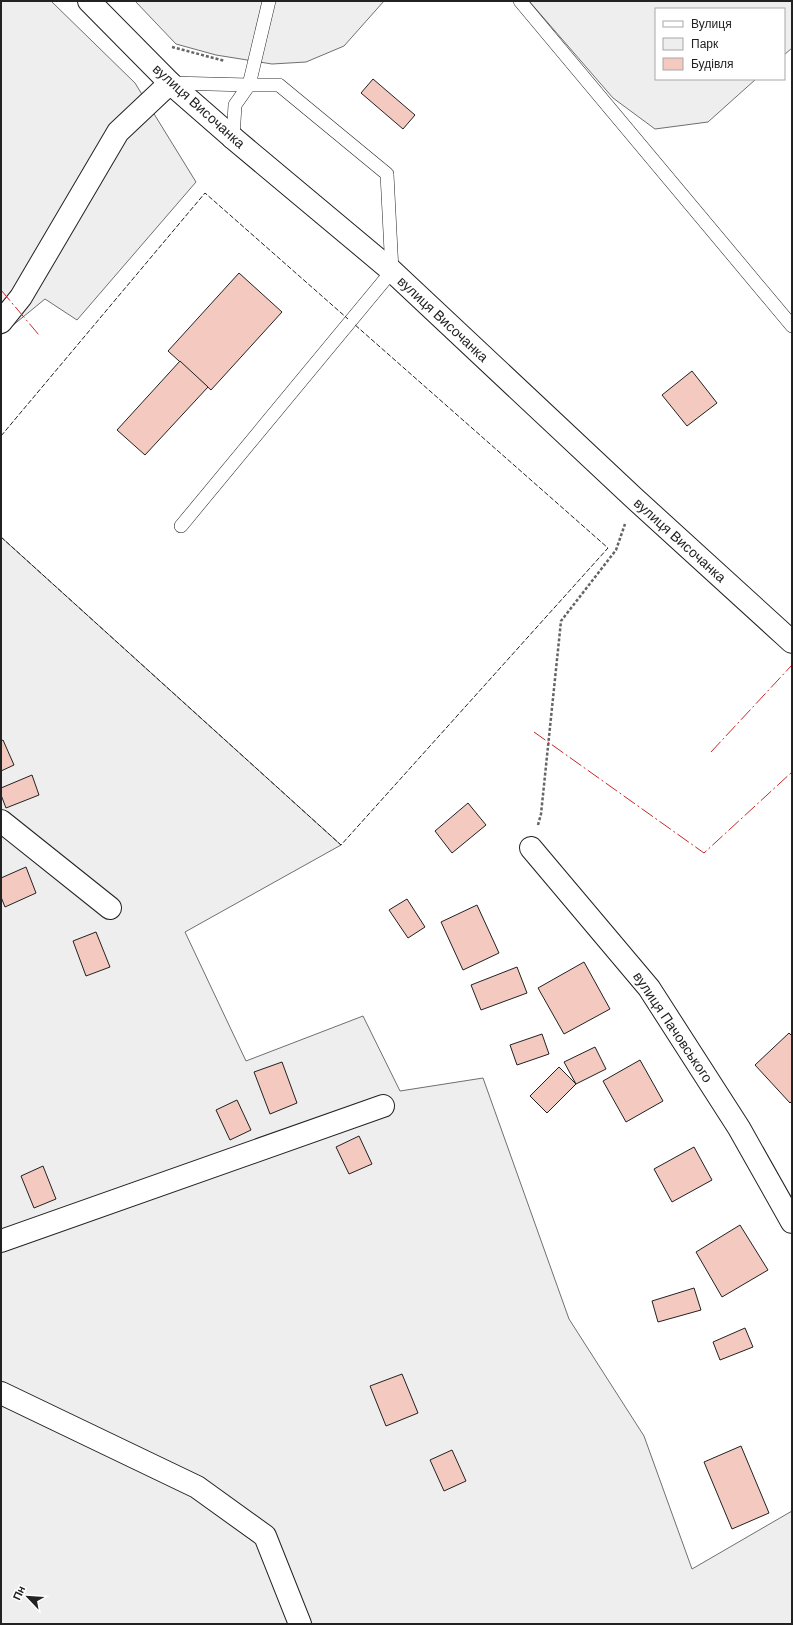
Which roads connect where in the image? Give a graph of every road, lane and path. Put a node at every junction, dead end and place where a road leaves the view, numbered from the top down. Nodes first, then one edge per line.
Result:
1 (90, 1) edge
2 (269, 1) edge
3 (520, 1) edge
4 (167, 42) dead end
5 (253, 66) junction
6 (170, 83) junction
7 (249, 85) junction
8 (233, 138) junction
9 (392, 271) junction
10 (1, 322) edge
11 (792, 326) edge
12 (634, 498) junction
13 (181, 526) dead end
14 (792, 642) edge
15 (1, 821) edge
16 (531, 848) joint
17 (110, 908) dead end
18 (382, 1106) dead end
19 (792, 1222) edge
20 (1, 1240) edge
21 (1, 1393) edge
22 (300, 1624) edge

1 - 6 street, вулиця Височанка
2 - 5 lane
3 - 11 lane
4 - 5 path
5 - 7 lane
6 - 7 lane
6 - 8 street, вулиця Височанка
6 - 10 street
7 - 8 lane
7 - 9 lane
8 - 9 street, вулиця Височанка
9 - 12 street, вулиця Височанка
9 - 13 lane
12 - 14 street, вулиця Височанка
12 - 16 path
15 - 17 street
16 - 19 street, вулиця Пачовського
18 - 20 street
21 - 22 street

